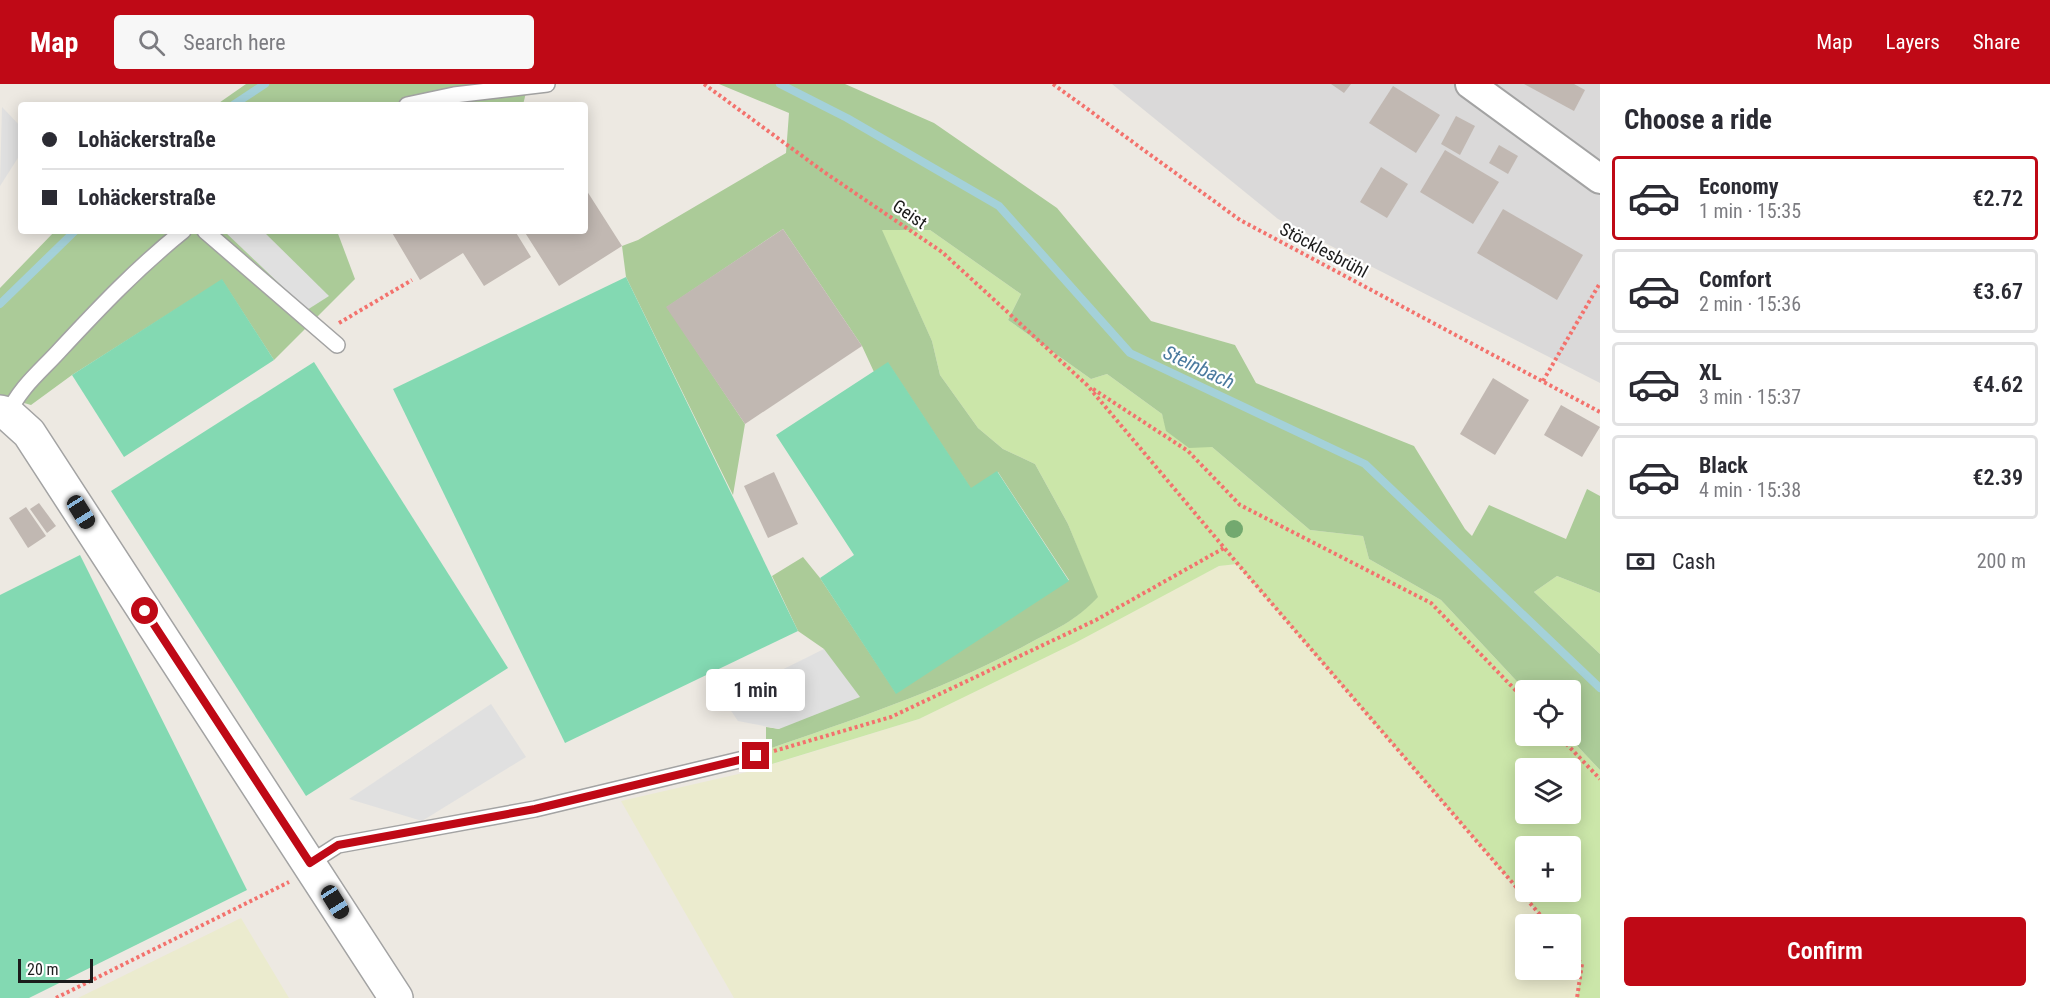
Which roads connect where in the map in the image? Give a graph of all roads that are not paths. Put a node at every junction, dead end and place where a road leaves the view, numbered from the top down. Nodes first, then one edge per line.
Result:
1 (547, 84) edge
2 (1470, 84) edge
3 (421, 102) edge
4 (1600, 179) edge
5 (179, 234) edge
6 (208, 234) edge
7 (337, 345) dead end
8 (4, 413) edge
9 (756, 756) road end
10 (310, 863) junction
11 (396, 998) edge

1 - 3 lane
2 - 4 street
5 - 8 lane
6 - 7 lane
8 - 10 street
9 - 10 lane
10 - 11 street

